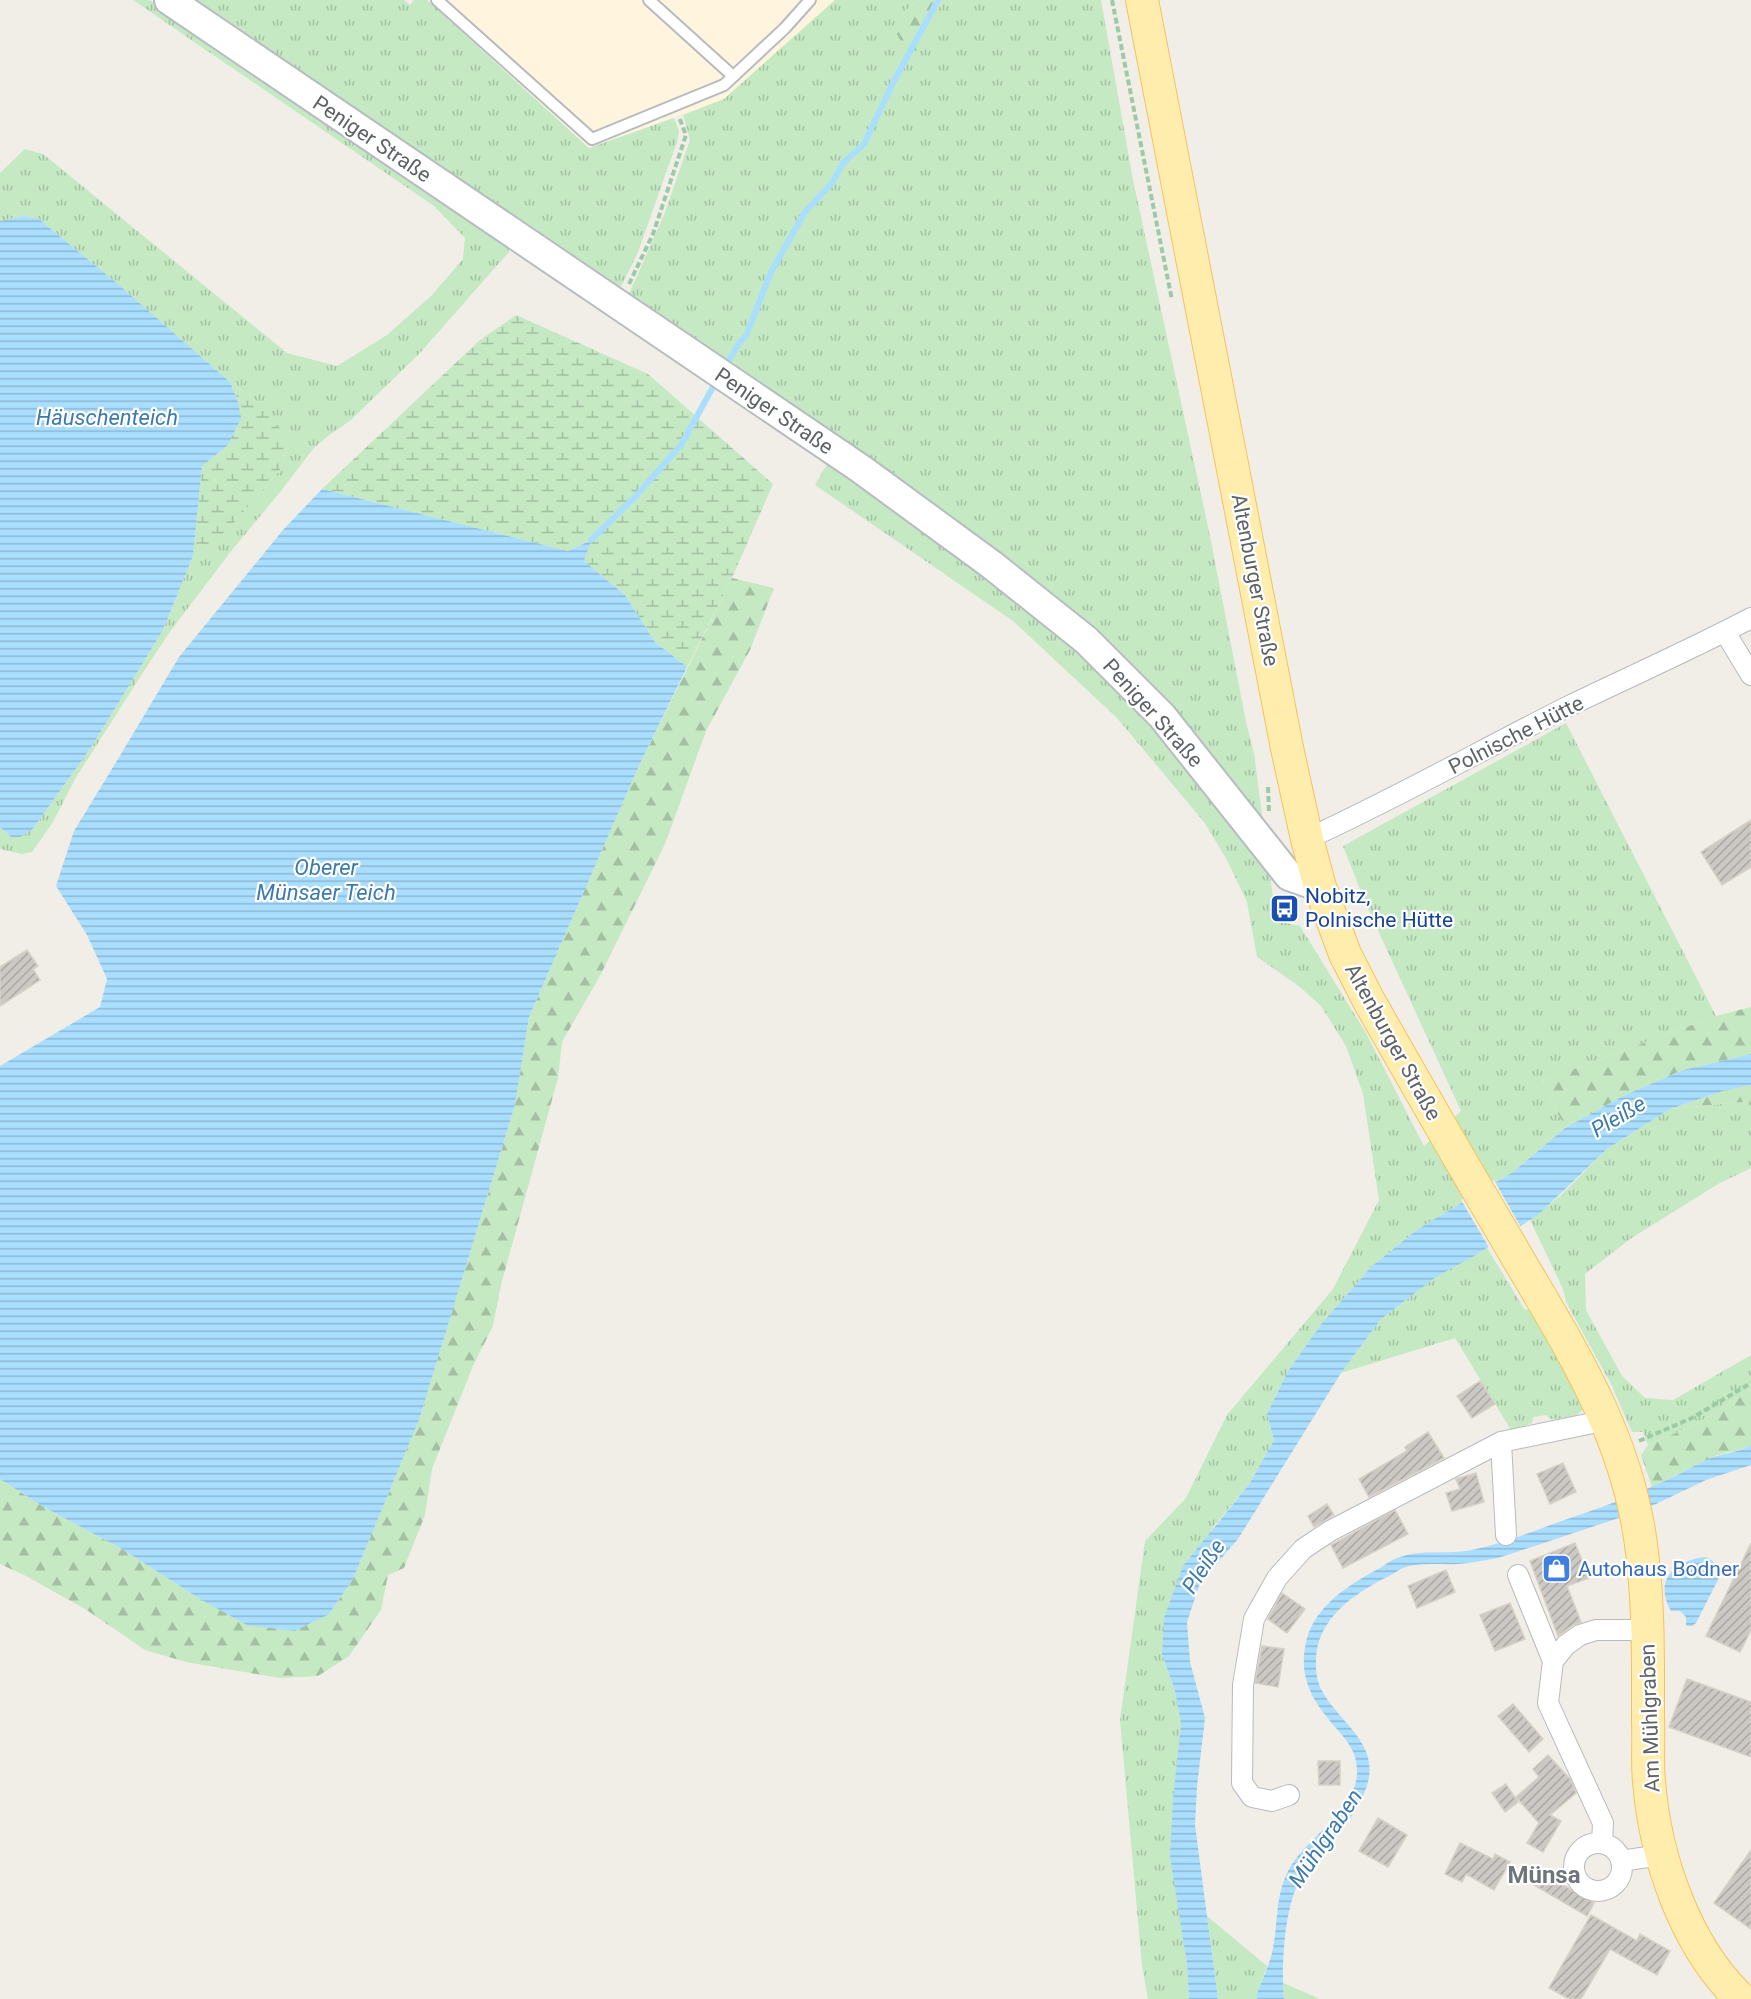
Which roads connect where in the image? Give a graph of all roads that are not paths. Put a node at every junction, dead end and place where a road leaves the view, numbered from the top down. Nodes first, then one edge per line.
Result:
1 (169, 0) edge
2 (437, 0) edge
3 (649, 0) edge
4 (810, 0) edge
5 (1142, 0) edge
6 (733, 76) junction
7 (1751, 618) edge
8 (1725, 632) junction
9 (1751, 675) edge
10 (1307, 839) junction
11 (1320, 887) junction
12 (1538, 1294) joint
13 (1607, 1420) junction
14 (1501, 1442) junction
15 (1506, 1535) dead end
16 (1518, 1575) dead end
17 (1648, 1629) junction
18 (1553, 1661) junction
19 (1289, 1795) dead end
20 (1602, 1843) junction
21 (1661, 1855) junction
22 (1621, 1861) junction
23 (1741, 1999) edge

1 - 11 street, Peniger Straße
2 - 6 lane
3 - 6 lane
4 - 6 lane
5 - 10 main road, Altenburger Straße
7 - 8 street, Polnische Hütte
8 - 9 street
8 - 10 street, Polnische Hütte
10 - 11 main road, Altenburger Straße
11 - 12 main road, Altenburger Straße
12 - 13 main road, Am Mühlgraben
13 - 14 street
13 - 17 main road, Am Mühlgraben
14 - 15 street
14 - 19 street
16 - 18 street
17 - 18 street
17 - 21 main road, Am Mühlgraben
18 - 20 street
20 - 22 street
20 - 22 street
21 - 22 street
21 - 23 main road, Am Mühlgraben

